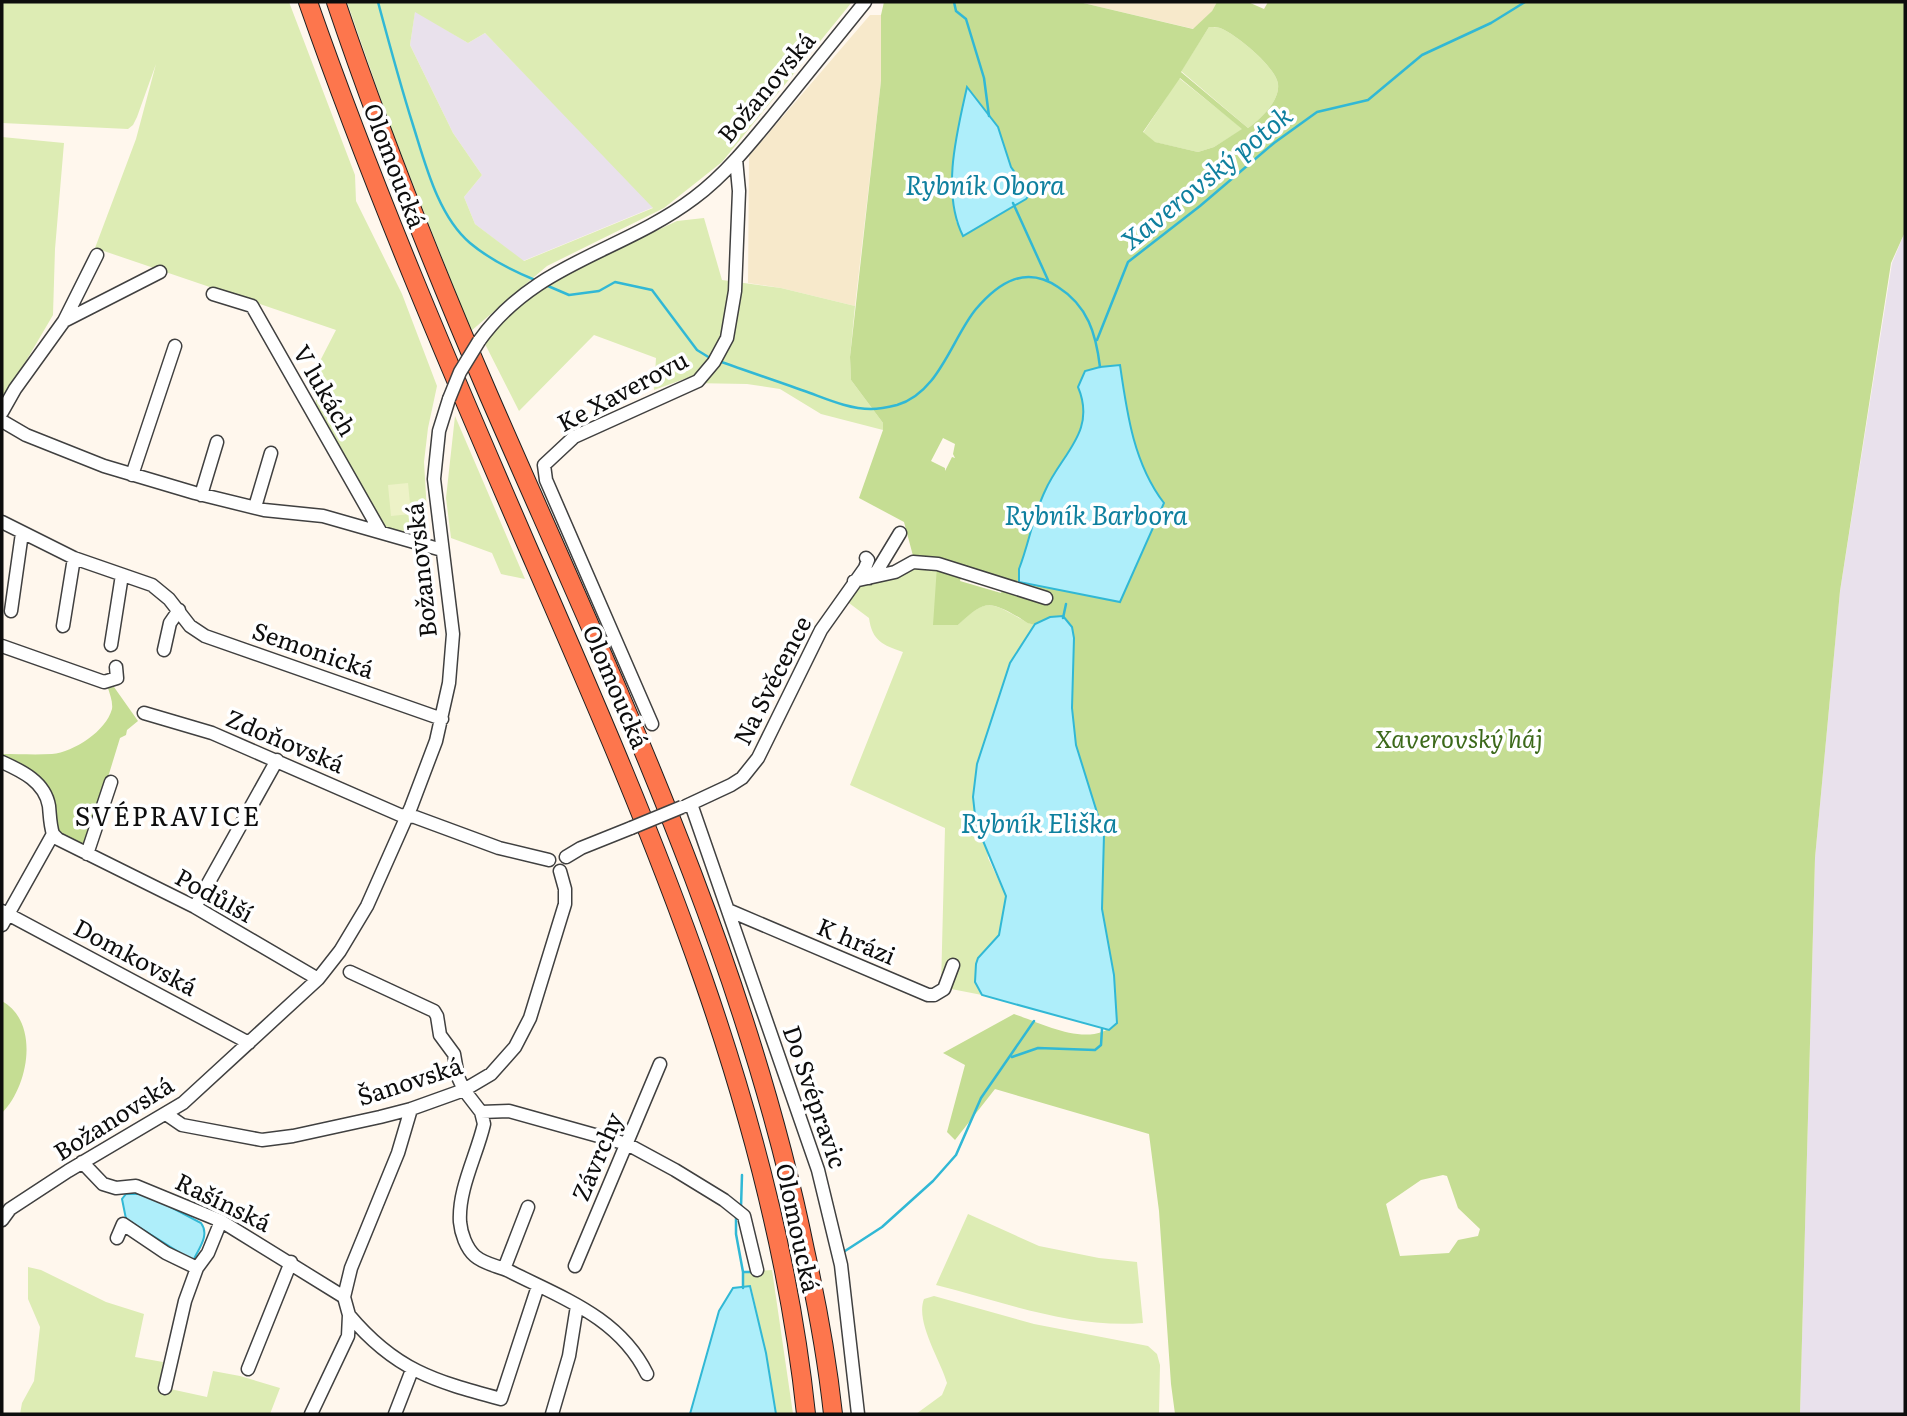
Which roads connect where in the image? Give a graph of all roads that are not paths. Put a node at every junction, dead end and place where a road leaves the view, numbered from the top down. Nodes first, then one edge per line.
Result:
1 (308, 2) edge
2 (336, 2) edge
3 (865, 2) edge
4 (736, 159) junction
5 (97, 255) dead end
6 (160, 272) dead end
7 (213, 294) dead end
8 (64, 321) junction
9 (174, 346) dead end
10 (2, 412) edge
11 (2, 421) edge
12 (217, 442) dead end
13 (271, 453) dead end
14 (132, 475) junction
15 (201, 495) junction
16 (255, 508) junction
17 (2, 522) edge
18 (380, 531) junction
19 (22, 533) junction
20 (900, 533) dead end
21 (442, 550) junction
22 (74, 558) junction
23 (866, 558) dead end
24 (122, 575) junction
25 (869, 578) junction
26 (854, 581) junction
27 (1046, 598) dead end
28 (179, 610) junction
29 (11, 611) dead end
30 (63, 626) dead end
31 (111, 645) dead end
32 (2, 646) edge
33 (164, 650) dead end
34 (116, 667) dead end
35 (144, 713) dead end
36 (442, 719) junction
37 (652, 724) dead end
38 (277, 760) junction
39 (2, 762) edge
40 (111, 782) dead end
41 (687, 805) junction
42 (407, 816) junction
43 (53, 834) junction
44 (87, 854) junction
45 (566, 857) junction
46 (548, 860) junction
47 (560, 871) junction
48 (195, 907) junction
49 (728, 910) junction
50 (4, 916) edge
51 (953, 965) dead end
52 (349, 972) dead end
53 (318, 979) junction
54 (249, 1043) junction
55 (660, 1064) dead end
56 (464, 1090) junction
57 (411, 1109) junction
58 (481, 1112) junction
59 (166, 1114) junction
60 (627, 1144) junction
61 (82, 1162) junction
62 (528, 1207) dead end
63 (6, 1209) edge
64 (2, 1220) edge
65 (221, 1221) junction
66 (117, 1238) dead end
67 (290, 1262) junction
68 (575, 1266) dead end
69 (197, 1268) junction
70 (504, 1269) junction
71 (757, 1270) dead end
72 (538, 1286) junction
73 (344, 1297) junction
74 (577, 1306) junction
75 (349, 1315) junction
76 (248, 1369) dead end
77 (412, 1370) junction
78 (647, 1374) dead end
79 (165, 1388) dead end
80 (311, 1414) edge
81 (395, 1414) edge
82 (552, 1414) edge
83 (806, 1414) edge
84 (833, 1414) edge
85 (858, 1414) edge

1 - 83 highway, Olomoucká
2 - 84 highway, Olomoucká
3 - 4 street, Božanovská
4 - 21 street, Božanovská, bridge
4 - 37 street, Ke Xaverovu
5 - 8 street
6 - 8 street
7 - 18 street, V lukách
8 - 10 street
9 - 14 street
11 - 14 street
12 - 15 street
13 - 16 street
14 - 15 street
15 - 16 street
16 - 18 street
17 - 19 street, Semonická
18 - 21 street
19 - 22 street, Semonická
19 - 29 street
20 - 25 street
21 - 36 street, Božanovská
22 - 24 street, Semonická
22 - 30 street
23 - 26 street, Na Svěcence
24 - 28 street, Semonická
24 - 31 street
25 - 26 street
25 - 27 street
26 - 41 street, Na Svěcence
28 - 33 street
28 - 36 street, Semonická
32 - 34 street
35 - 38 street, Zdoňovská
36 - 42 street, Božanovská
38 - 42 street, Zdoňovská
38 - 48 street
39 - 43 street
40 - 44 street
41 - 45 street, Na Svěcence, bridge
41 - 49 street, Do Svépravic
42 - 46 street, Zdoňovská
42 - 53 street, Božanovská
43 - 44 street, Podůlší
43 - 50 street
44 - 48 street, Podůlší
45 - 46 street, Na Svěcence
45 - 47 street
46 - 47 street
47 - 56 street, Šanovská
48 - 53 street, Podůlší
49 - 51 street, K hrázi
49 - 85 street, Do Svépravic
50 - 54 street, Domkovská
52 - 56 street
53 - 54 street, Božanovská
54 - 59 street, Božanovská
55 - 60 street, Závrchy
56 - 57 street, Šanovská
56 - 58 street
57 - 59 street, Šanovská
57 - 73 street
58 - 60 street
58 - 70 street
59 - 61 street, Božanovská
60 - 68 street, Závrchy
60 - 71 street
61 - 63 street, Božanovská
61 - 65 street, Rašínská
62 - 70 street
63 - 64 street, Božanovská
65 - 67 street, Rašínská
65 - 69 street
66 - 69 street
67 - 73 street, Rašínská
67 - 76 street
69 - 79 street
70 - 72 street
72 - 74 street
72 - 77 street
73 - 75 street
74 - 78 street
74 - 82 street
75 - 77 street
75 - 80 street
77 - 81 street

